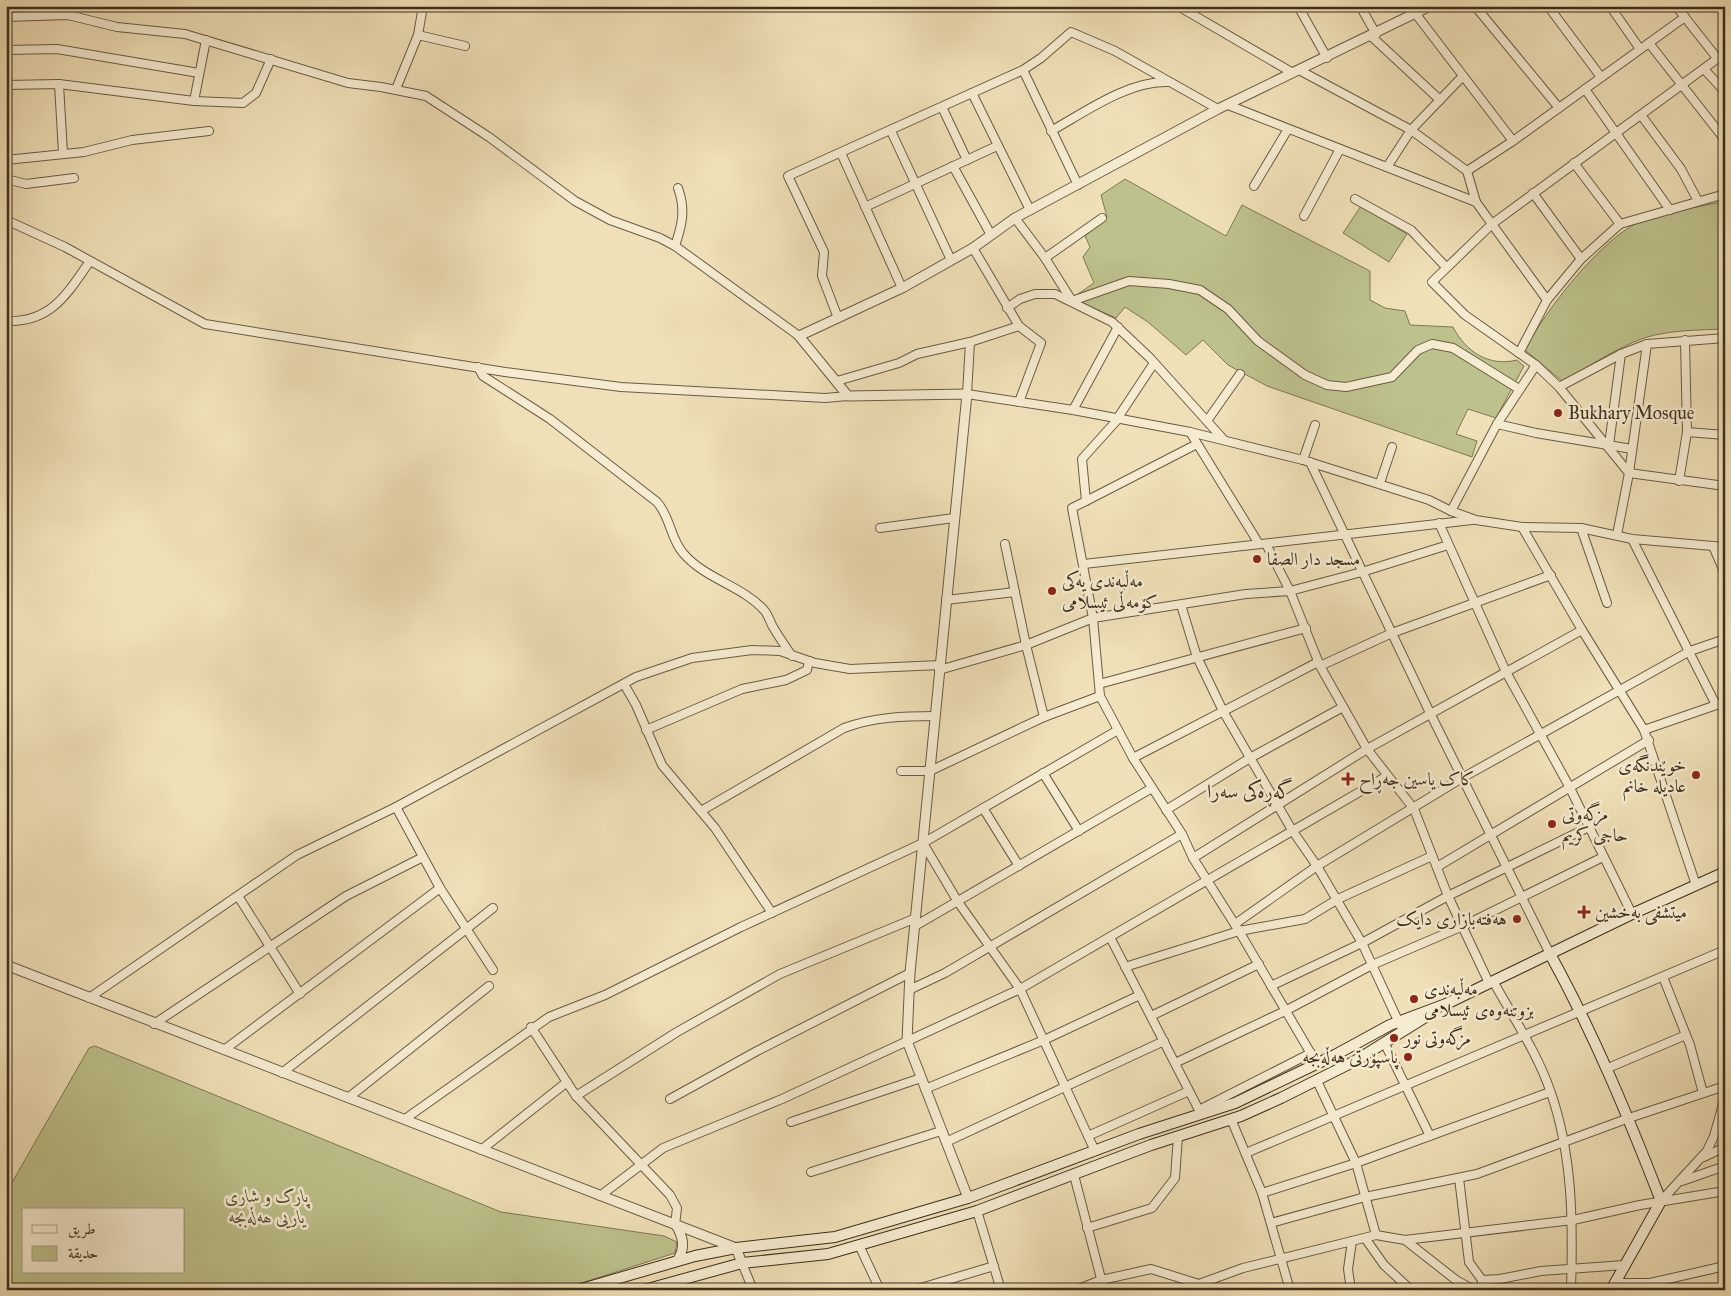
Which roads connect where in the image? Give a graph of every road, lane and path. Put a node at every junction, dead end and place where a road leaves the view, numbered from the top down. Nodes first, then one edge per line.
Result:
1 (37, 6) edge
2 (423, 6) edge
3 (1178, 6) edge
4 (1298, 6) edge
5 (1360, 6) edge
6 (1430, 6) edge
7 (1475, 6) edge
8 (1548, 6) edge
9 (1610, 6) edge
10 (1676, 6) edge
11 (1415, 14) junction
12 (40, 16) junction
13 (6, 17) edge
14 (1685, 17) junction
15 (418, 35) junction
16 (1374, 35) junction
17 (206, 40) junction
18 (1648, 43) junction
19 (465, 46) dead end
20 (1640, 48) junction
21 (6, 50) edge
22 (1725, 53) edge
23 (1327, 58) junction
24 (1717, 58) junction
25 (270, 59) junction
26 (1704, 69) junction
27 (1023, 70) junction
28 (1296, 72) junction
29 (200, 73) junction
30 (1462, 77) junction
31 (1601, 77) junction
32 (1169, 82) junction
33 (60, 84) junction
34 (6, 85) edge
35 (1682, 85) junction
36 (1585, 89) junction
37 (396, 90) junction
38 (1725, 92) edge
39 (972, 93) junction
40 (1440, 100) junction
41 (194, 101) junction
42 (1228, 105) junction
43 (942, 107) junction
44 (1559, 108) junction
45 (1218, 109) junction
46 (1641, 116) junction
47 (1288, 129) junction
48 (1411, 130) junction
49 (209, 131) dead end
50 (890, 131) junction
51 (1051, 131) junction
52 (1617, 133) junction
53 (1725, 140) edge
54 (1513, 141) junction
55 (997, 146) junction
56 (1340, 149) junction
57 (63, 153) junction
58 (841, 153) junction
59 (6, 160) edge
60 (967, 160) junction
61 (1574, 163) junction
62 (953, 166) junction
63 (1387, 167) junction
64 (1467, 171) junction
65 (74, 178) dead end
66 (6, 179) edge
67 (916, 184) junction
68 (1078, 185) junction
69 (1254, 186) dead end
70 (678, 188) dead end
71 (1533, 193) junction
72 (1725, 194) edge
73 (1355, 199) dead end
74 (1698, 201) junction
75 (1476, 202) junction
76 (865, 207) junction
77 (1030, 210) junction
78 (1670, 210) junction
79 (1304, 216) dead end
80 (1015, 218) junction
81 (1102, 218) dead end
82 (6, 220) edge
83 (1492, 224) junction
84 (1620, 224) junction
85 (991, 235) junction
86 (675, 246) junction
87 (973, 248) junction
88 (1045, 258) junction
89 (1581, 259) junction
90 (951, 260) junction
91 (90, 261) junction
92 (1446, 266) junction
93 (902, 288) junction
94 (1547, 300) junction
95 (1072, 301) junction
96 (1008, 308) junction
97 (838, 318) junction
98 (6, 321) edge
99 (1019, 326) junction
100 (1118, 327) junction
101 (799, 336) junction
102 (1725, 338) edge
103 (1685, 340) junction
104 (970, 342) junction
105 (1647, 344) junction
106 (1518, 353) junction
107 (1621, 354) junction
108 (1154, 363) junction
109 (1536, 364) junction
110 (478, 367) junction
111 (1240, 374) dead end
112 (837, 381) junction
113 (1559, 387) junction
114 (1519, 389) junction
115 (967, 394) junction
116 (848, 396) junction
117 (1019, 402) junction
118 (1073, 410) junction
119 (1118, 419) junction
120 (1208, 421) junction
121 (1497, 424) junction
122 (1315, 425) dead end
123 (1190, 432) junction
124 (1687, 432) junction
125 (1725, 435) edge
126 (1224, 441) junction
127 (1197, 444) junction
128 (1609, 445) junction
129 (1392, 447) dead end
130 (1632, 449) junction
131 (1307, 461) junction
132 (1629, 473) junction
133 (1679, 480) junction
134 (1380, 483) junction
135 (1725, 486) edge
136 (1086, 501) junction
137 (1451, 511) junction
138 (954, 518) junction
139 (1476, 520) junction
140 (1439, 523) junction
141 (1522, 527) junction
142 (880, 528) dead end
143 (1581, 528) junction
144 (1344, 534) junction
145 (1617, 534) junction
146 (1632, 539) junction
147 (1005, 544) dead end
148 (1262, 544) junction
149 (1448, 545) junction
150 (1713, 546) junction
151 (1725, 547) edge
152 (1084, 564) junction
153 (1362, 572) junction
154 (1725, 574) edge
155 (1551, 575) junction
156 (1290, 591) junction
157 (1016, 592) junction
158 (946, 600) junction
159 (1473, 603) junction
160 (1607, 603) dead end
161 (1181, 604) junction
162 (1093, 618) junction
163 (1306, 628) junction
164 (1582, 630) junction
165 (1392, 633) junction
166 (1725, 639) edge
167 (1026, 645) junction
168 (1690, 651) junction
169 (792, 656) junction
170 (1197, 657) junction
171 (809, 661) junction
172 (1319, 664) junction
173 (940, 667) junction
174 (1506, 672) junction
175 (624, 684) junction
176 (1099, 684) junction
177 (1620, 690) junction
178 (1100, 696) junction
179 (1725, 702) edge
180 (1716, 705) junction
181 (1344, 708) junction
182 (1223, 711) junction
183 (1431, 714) junction
184 (935, 716) junction
185 (1044, 717) junction
186 (646, 730) junction
187 (1118, 730) junction
188 (1644, 730) junction
189 (1539, 735) junction
190 (1649, 740) junction
191 (1367, 749) junction
192 (1133, 758) junction
193 (1250, 758) junction
194 (930, 771) junction
195 (901, 772) dead end
196 (1043, 773) junction
197 (1387, 776) junction
198 (1462, 778) junction
199 (1152, 788) junction
200 (1570, 788) junction
201 (1277, 804) junction
202 (396, 806) junction
203 (984, 808) junction
204 (1414, 809) junction
205 (1166, 810) junction
206 (701, 811) junction
207 (1589, 827) junction
208 (1292, 830) junction
209 (1079, 831) junction
210 (1182, 834) junction
211 (1492, 834) junction
212 (923, 843) junction
213 (1432, 856) junction
214 (424, 857) junction
215 (1603, 857) junction
216 (1193, 858) junction
217 (1018, 866) junction
218 (1317, 866) junction
219 (1507, 866) junction
220 (1437, 867) junction
221 (1724, 874) edge
222 (1208, 880) junction
223 (1696, 885) junction
224 (440, 888) junction
225 (238, 896) junction
226 (1448, 896) junction
227 (1521, 897) junction
228 (1338, 899) junction
229 (958, 902) junction
230 (493, 908) dead end
231 (772, 913) junction
232 (1632, 914) junction
233 (916, 922) junction
234 (1463, 926) junction
235 (1237, 927) junction
236 (465, 929) junction
237 (1110, 937) junction
238 (1362, 943) junction
239 (270, 946) junction
240 (990, 947) junction
241 (1725, 950) edge
242 (1550, 954) junction
243 (1259, 964) junction
244 (6, 965) edge
245 (1372, 965) junction
246 (1125, 967) junction
247 (493, 970) dead end
248 (910, 973) junction
249 (1663, 976) junction
250 (1491, 982) junction
251 (489, 986) dead end
252 (1271, 986) junction
253 (1020, 989) junction
254 (909, 990) junction
255 (300, 994) junction
256 (1140, 995) junction
257 (89, 998) junction
258 (1446, 1004) junction
259 (1286, 1011) junction
260 (1582, 1012) junction
261 (1150, 1016) junction
262 (1398, 1022) junction
263 (154, 1024) junction
264 (531, 1027) junction
265 (1404, 1032) junction
266 (1686, 1035) junction
267 (1524, 1036) junction
268 (1044, 1040) junction
269 (907, 1041) junction
270 (1164, 1041) junction
271 (1385, 1044) junction
272 (224, 1050) junction
273 (1311, 1053) junction
274 (1175, 1063) junction
275 (1316, 1064) junction
276 (1608, 1068) junction
277 (282, 1073) junction
278 (921, 1078) junction
279 (1317, 1081) junction
280 (567, 1082) junction
281 (1407, 1086) junction
282 (1725, 1086) edge
283 (1065, 1087) junction
284 (925, 1089) junction
285 (1189, 1091) junction
286 (1550, 1092) junction
287 (1703, 1093) junction
288 (576, 1096) junction
289 (1725, 1097) edge
290 (348, 1098) junction
291 (670, 1099) dead end
292 (1200, 1112) junction
293 (1334, 1116) junction
294 (1629, 1118) junction
295 (405, 1119) junction
296 (1231, 1119) junction
297 (791, 1122) dead end
298 (941, 1131) junction
299 (1088, 1136) junction
300 (1178, 1136) junction
301 (1430, 1136) junction
302 (946, 1142) junction
303 (1565, 1142) junction
304 (1725, 1147) edge
305 (480, 1150) junction
306 (1094, 1151) junction
307 (1246, 1153) junction
308 (1700, 1160) junction
309 (642, 1163) junction
310 (1356, 1163) junction
311 (1055, 1166) junction
312 (1725, 1166) edge
313 (811, 1172) dead end
314 (1074, 1175) junction
315 (1459, 1178) junction
316 (1061, 1180) junction
317 (1680, 1182) junction
318 (1725, 1190) edge
319 (1262, 1193) junction
320 (600, 1196) junction
321 (1365, 1197) junction
322 (968, 1198) junction
323 (1661, 1201) junction
324 (977, 1211) junction
325 (1573, 1220) junction
326 (1271, 1223) junction
327 (675, 1225) junction
328 (1087, 1228) junction
329 (1466, 1233) junction
330 (1376, 1235) junction
331 (1365, 1238) junction
332 (1405, 1240) junction
333 (1352, 1241) junction
334 (859, 1245) junction
335 (736, 1248) junction
336 (1281, 1257) junction
337 (677, 1261) junction
338 (742, 1263) junction
339 (1624, 1265) junction
340 (994, 1266) junction
341 (1725, 1266) edge
342 (1572, 1270) junction
343 (1101, 1280) junction
344 (1482, 1280) junction
345 (1613, 1286) edge
346 (1196, 1287) edge
347 (578, 1290) edge
348 (644, 1290) edge
349 (753, 1290) edge
350 (880, 1290) edge
351 (914, 1290) edge
352 (1001, 1290) edge
353 (1076, 1290) edge
354 (1104, 1290) edge
355 (1290, 1290) edge
356 (1351, 1290) edge
357 (1411, 1290) edge
358 (1474, 1290) edge
359 (1482, 1290) edge
360 (1571, 1290) edge

1 - 12 street
2 - 15 street
3 - 28 street
4 - 23 street
5 - 16 street
6 - 11 street
7 - 44 street
8 - 31 street
9 - 20 street
10 - 14 street
11 - 16 street
11 - 30 street
12 - 13 street
12 - 17 street
14 - 18 street
14 - 24 street
15 - 19 street
15 - 37 street
16 - 23 street
16 - 40 street
17 - 25 street
17 - 29 street
18 - 20 street
18 - 35 street
20 - 31 street
21 - 29 street
22 - 24 street
23 - 28 street
24 - 26 street
25 - 37 street
25 - 41 street
26 - 35 street
26 - 38 street
27 - 32 street
27 - 39 street
27 - 51 street
28 - 42 street
28 - 48 street
29 - 41 street
30 - 40 street
30 - 54 street
31 - 36 street
32 - 45 street
32 - 51 street
33 - 34 street
33 - 41 street
33 - 57 street
35 - 46 street
35 - 53 street
36 - 44 street
36 - 52 street
37 - 86 street
39 - 43 street
39 - 55 street
40 - 48 street
42 - 45 street
42 - 47 street
43 - 50 street
43 - 60 street
44 - 54 street
45 - 68 street
46 - 52 street
46 - 74 street
47 - 56 street
47 - 69 street
48 - 63 street
48 - 64 street
49 - 57 street
50 - 58 street
50 - 67 street
51 - 68 street
52 - 61 street
52 - 78 street
54 - 64 street
55 - 60 street
55 - 77 street
56 - 63 street
56 - 79 street
57 - 59 street
58 - 76 street
58 - 97 street
60 - 62 street
61 - 71 street
61 - 84 street
62 - 67 street
62 - 85 street
63 - 75 street
64 - 75 street
65 - 66 street
67 - 76 street
67 - 90 street
68 - 77 street
70 - 86 street
71 - 83 street
71 - 89 street
72 - 74 street
73 - 92 street
74 - 78 street
75 - 83 street
76 - 93 street
77 - 80 street
78 - 84 street
80 - 85 street
80 - 88 street
81 - 88 street
82 - 91 street
83 - 92 street
83 - 94 street
84 - 89 street
85 - 87 street
86 - 101 street
87 - 90 street
87 - 96 street
88 - 95 street
89 - 94 street
90 - 93 street
91 - 98 street
91 - 110 street
92 - 106 street
93 - 97 street
94 - 106 street
95 - 96 street
95 - 100 street
95 - 114 street
96 - 99 street
97 - 101 street
99 - 104 street
99 - 117 street
100 - 108 street
100 - 118 street
101 - 112 street
102 - 103 street
103 - 105 street
103 - 124 street
104 - 112 street
104 - 115 street
105 - 107 street
105 - 130 street
106 - 109 street
107 - 113 street
107 - 128 street
108 - 119 street
108 - 120 street
109 - 113 street
109 - 114 street
110 - 116 street
110 - 169 street
111 - 120 street
112 - 116 street
113 - 128 street
114 - 121 street
115 - 116 street
115 - 117 street
115 - 138 street
117 - 118 street
118 - 119 street
119 - 123 street
119 - 136 street
120 - 126 street
121 - 128 street
121 - 137 street
122 - 131 street
123 - 126 street
123 - 127 street
124 - 125 street
124 - 133 street
126 - 131 street
127 - 136 street
127 - 148 street
128 - 130 street
128 - 132 street
129 - 134 street
130 - 132 street
131 - 134 street
131 - 144 street
132 - 133 street
132 - 145 street
133 - 135 street
134 - 137 street
136 - 152 street
137 - 139 street
138 - 142 street
138 - 158 street
139 - 140 street
139 - 141 street
140 - 144 street
140 - 149 street
141 - 143 street
141 - 155 street
143 - 145 street
143 - 160 street
144 - 148 street
144 - 153 street
145 - 146 street
146 - 150 street
146 - 168 street
147 - 157 street
148 - 152 street
148 - 156 street
149 - 153 street
149 - 159 street
150 - 151 street
150 - 154 street
152 - 162 street
153 - 156 street
153 - 165 street
155 - 159 street
155 - 164 street
156 - 161 street
156 - 163 street
157 - 158 street
157 - 167 street
158 - 173 street
159 - 165 street
159 - 174 street
161 - 162 street
161 - 170 street
162 - 167 street
162 - 176 street
163 - 170 street
163 - 172 street
164 - 174 street
164 - 177 street
165 - 172 street
165 - 183 street
166 - 168 street
167 - 173 street
167 - 185 street
168 - 177 street
168 - 180 street
169 - 171 street
169 - 175 street
170 - 176 street
170 - 182 street
171 - 173 street
171 - 186 street
172 - 181 street
172 - 182 street
173 - 184 street
174 - 183 street
174 - 189 street
175 - 186 street
175 - 202 street
176 - 178 street
177 - 188 street
177 - 189 street
178 - 185 street
178 - 187 street
179 - 180 street
180 - 188 street
181 - 191 street
181 - 193 street
182 - 192 street
182 - 193 street
183 - 191 street
183 - 198 street
184 - 194 street
184 - 206 street
185 - 194 street
186 - 206 street
187 - 192 street
187 - 196 street
188 - 190 street
189 - 198 street
189 - 200 street
190 - 200 street
190 - 223 street
191 - 197 street
191 - 201 street
192 - 199 street
193 - 201 street
193 - 205 street
194 - 195 street
194 - 212 street
196 - 203 street
196 - 209 street
197 - 204 street
197 - 208 street
198 - 204 street
198 - 211 street
199 - 205 street
199 - 209 street
200 - 207 street
200 - 211 street
201 - 208 street
201 - 216 street
202 - 214 street
202 - 225 street
203 - 212 street
203 - 217 street
204 - 213 street
204 - 218 street
205 - 210 street
206 - 231 street
207 - 215 street
207 - 219 street
208 - 218 street
208 - 222 street
209 - 217 street
210 - 216 street
210 - 240 street
211 - 219 street
211 - 220 street
212 - 229 street
212 - 231 street
212 - 233 street
213 - 220 street
213 - 228 street
214 - 224 street
214 - 239 street
215 - 227 street
215 - 232 street
216 - 222 street
217 - 229 street
218 - 228 street
218 - 235 street
219 - 226 street
219 - 227 street
220 - 226 street
221 - 223 main road
222 - 235 street
222 - 237 street
223 - 232 main road
224 - 236 street
224 - 255 street
225 - 239 street
225 - 257 street
226 - 234 street
226 - 238 street
227 - 234 street
227 - 242 street
228 - 235 street
228 - 238 street
229 - 233 street
229 - 240 street
230 - 236 street
231 - 264 street
232 - 242 main road
233 - 248 street
233 - 288 street
234 - 245 street
234 - 250 street
235 - 243 street
235 - 246 street
236 - 247 street
236 - 277 street
237 - 246 street
237 - 253 street
238 - 245 street
238 - 252 street
239 - 255 street
239 - 263 street
240 - 253 street
240 - 254 street
241 - 249 street
242 - 250 main road
242 - 260 main road
243 - 252 street
243 - 261 street
244 - 257 street
245 - 259 street
245 - 262 street
246 - 256 street
248 - 254 street
248 - 291 street
249 - 260 street
249 - 266 street
250 - 258 main road
250 - 267 street
251 - 290 street
252 - 259 street
253 - 268 street
253 - 269 street
254 - 269 street
255 - 272 street
256 - 261 street
256 - 268 street
257 - 263 street
258 - 262 main road
258 - 265 main road
259 - 273 street
259 - 274 street
260 - 267 street
260 - 276 main road
261 - 270 street
262 - 265 street
262 - 275 main road
263 - 272 street
264 - 280 street
264 - 295 street
265 - 271 main road
266 - 276 street
266 - 287 street
267 - 281 street
267 - 286 street
268 - 283 street
268 - 284 street
269 - 278 street
269 - 309 street
270 - 274 street
270 - 283 street
271 - 279 main road
271 - 281 street
272 - 277 street
273 - 275 street
273 - 292 street
274 - 285 street
275 - 292 main road
276 - 294 main road
277 - 290 street
278 - 284 street
278 - 297 street
279 - 293 street
279 - 296 main road
280 - 288 street
280 - 305 street
281 - 293 street
281 - 301 street
282 - 287 street
283 - 299 street
283 - 302 street
284 - 298 street
285 - 292 street
285 - 299 street
286 - 301 street
286 - 303 street
287 - 294 street
288 - 309 street
289 - 308 street
290 - 295 street
292 - 306 main road
293 - 307 street
293 - 310 street
294 - 303 street
294 - 323 main road
295 - 305 street
296 - 300 main road
296 - 307 street
298 - 302 street
298 - 313 street
299 - 306 street
300 - 314 main road
300 - 328 street
301 - 310 street
302 - 322 street
303 - 315 street
303 - 325 street
304 - 308 street
305 - 320 street
306 - 311 main road
307 - 319 street
308 - 317 street
309 - 320 street
309 - 327 street
310 - 319 street
310 - 321 street
311 - 316 main road
311 - 322 main road
312 - 317 street
314 - 316 main road
314 - 328 street
315 - 321 street
315 - 329 street
316 - 324 main road
317 - 323 street
318 - 323 street
319 - 326 street
320 - 327 street
321 - 326 street
321 - 330 street
322 - 335 main road
323 - 325 street
323 - 339 main road
324 - 334 main road
324 - 340 street
325 - 329 street
325 - 342 street
326 - 336 street
327 - 335 street
327 - 337 street
328 - 343 street
329 - 332 street
329 - 344 street
330 - 331 street
330 - 332 street
331 - 333 street
331 - 357 street
332 - 358 street
333 - 336 street
333 - 356 street
334 - 338 main road
334 - 350 street
335 - 337 main road
335 - 338 street
336 - 346 street
336 - 355 street
337 - 347 main road
338 - 348 main road
338 - 349 street
339 - 342 street
339 - 345 main road
340 - 351 street
340 - 352 street
341 - 345 street
342 - 344 street
342 - 360 street
343 - 346 street
343 - 353 street
343 - 354 street
344 - 359 street

